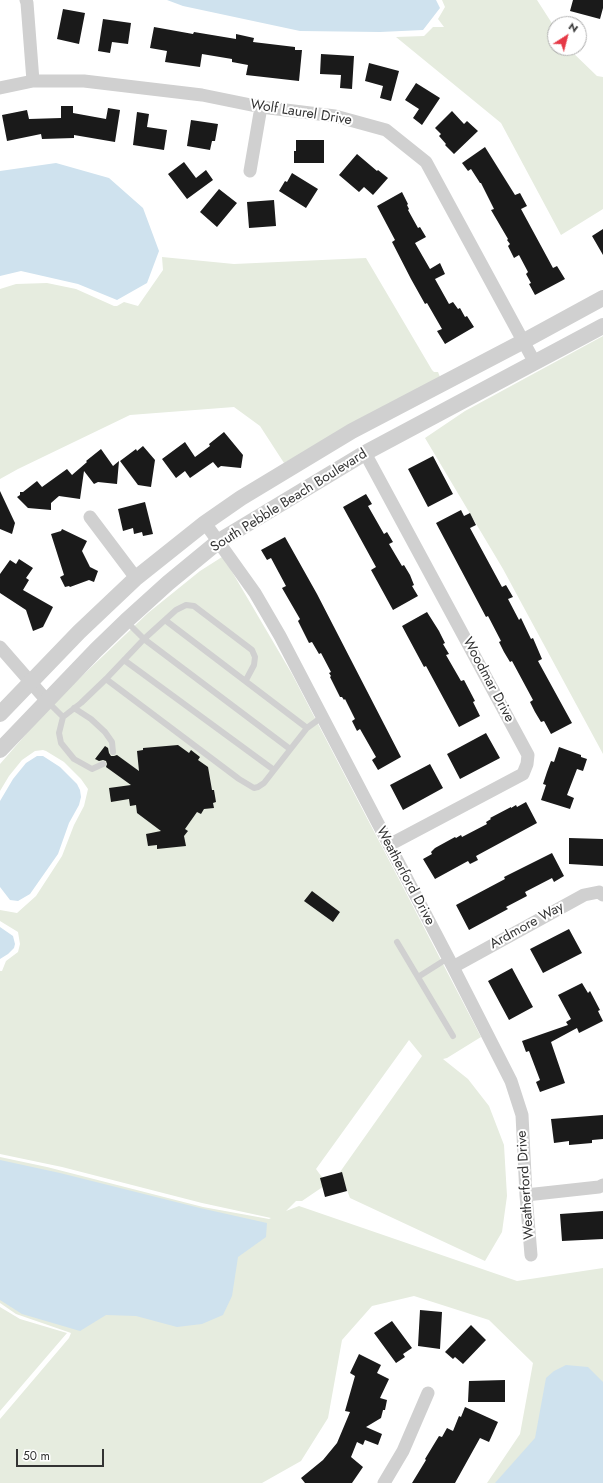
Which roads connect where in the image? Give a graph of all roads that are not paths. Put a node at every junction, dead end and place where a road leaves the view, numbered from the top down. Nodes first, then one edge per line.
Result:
1 (26, 0) edge
2 (33, 81) junction
3 (0, 88) edge
4 (261, 106) junction
5 (250, 171) dead end
6 (603, 298) edge
7 (603, 326) edge
8 (524, 341) junction
9 (536, 363) junction
10 (365, 453) junction
11 (90, 516) dead end
12 (205, 523) junction
13 (219, 541) junction
14 (136, 578) junction
15 (165, 620) junction
16 (126, 621) junction
17 (144, 639) junction
18 (0, 647) edge
19 (124, 660) junction
20 (106, 679) junction
21 (246, 680) junction
22 (31, 682) junction
23 (48, 702) junction
24 (74, 708) junction
25 (0, 714) edge
26 (63, 717) junction
27 (322, 717) junction
28 (307, 728) junction
29 (290, 749) junction
30 (0, 750) edge
31 (113, 752) dead end
32 (103, 764) dead end
33 (274, 770) junction
34 (389, 845) junction
35 (603, 895) edge
36 (397, 942) dead end
37 (451, 963) junction
38 (418, 978) junction
39 (453, 1036) dead end
40 (603, 1185) edge
41 (526, 1195) junction
42 (531, 1256) dead end
43 (428, 1393) dead end
44 (384, 1483) edge

1 - 2 street
2 - 3 street, Wolf Laurel Drive
2 - 4 street, Wolf Laurel Drive
4 - 5 street
4 - 8 street, Wolf Laurel Drive
6 - 8 street, South Pebble Beach Boulevard
7 - 9 street, South Pebble Beach Boulevard
8 - 9 street, Wolf Laurel Drive
8 - 12 street, South Pebble Beach Boulevard
9 - 10 street, South Pebble Beach Boulevard
10 - 13 street, South Pebble Beach Boulevard
10 - 34 street, Woodmar Drive
11 - 14 street
12 - 13 street, Weatherford Drive
12 - 14 street, South Pebble Beach Boulevard
13 - 16 street, South Pebble Beach Boulevard
13 - 27 street, Weatherford Drive
14 - 22 street, South Pebble Beach Boulevard
15 - 17 lane
15 - 21 lane
15 - 21 lane
16 - 17 lane
16 - 23 street, South Pebble Beach Boulevard
17 - 19 lane
17 - 29 lane
18 - 22 street
19 - 20 lane
19 - 33 lane
20 - 24 lane
20 - 33 lane
21 - 28 lane
22 - 23 street
22 - 25 street, South Pebble Beach Boulevard
23 - 26 lane
23 - 30 street, South Pebble Beach Boulevard
24 - 26 lane
24 - 31 lane
26 - 32 lane
27 - 28 lane
27 - 34 street, Weatherford Drive
28 - 29 lane
29 - 33 lane
34 - 37 street, Weatherford Drive
35 - 37 street, Ardmore Way
36 - 38 lane
37 - 38 lane
37 - 41 street, Weatherford Drive
38 - 39 lane
40 - 41 street
41 - 42 street, Weatherford Drive
43 - 44 street

